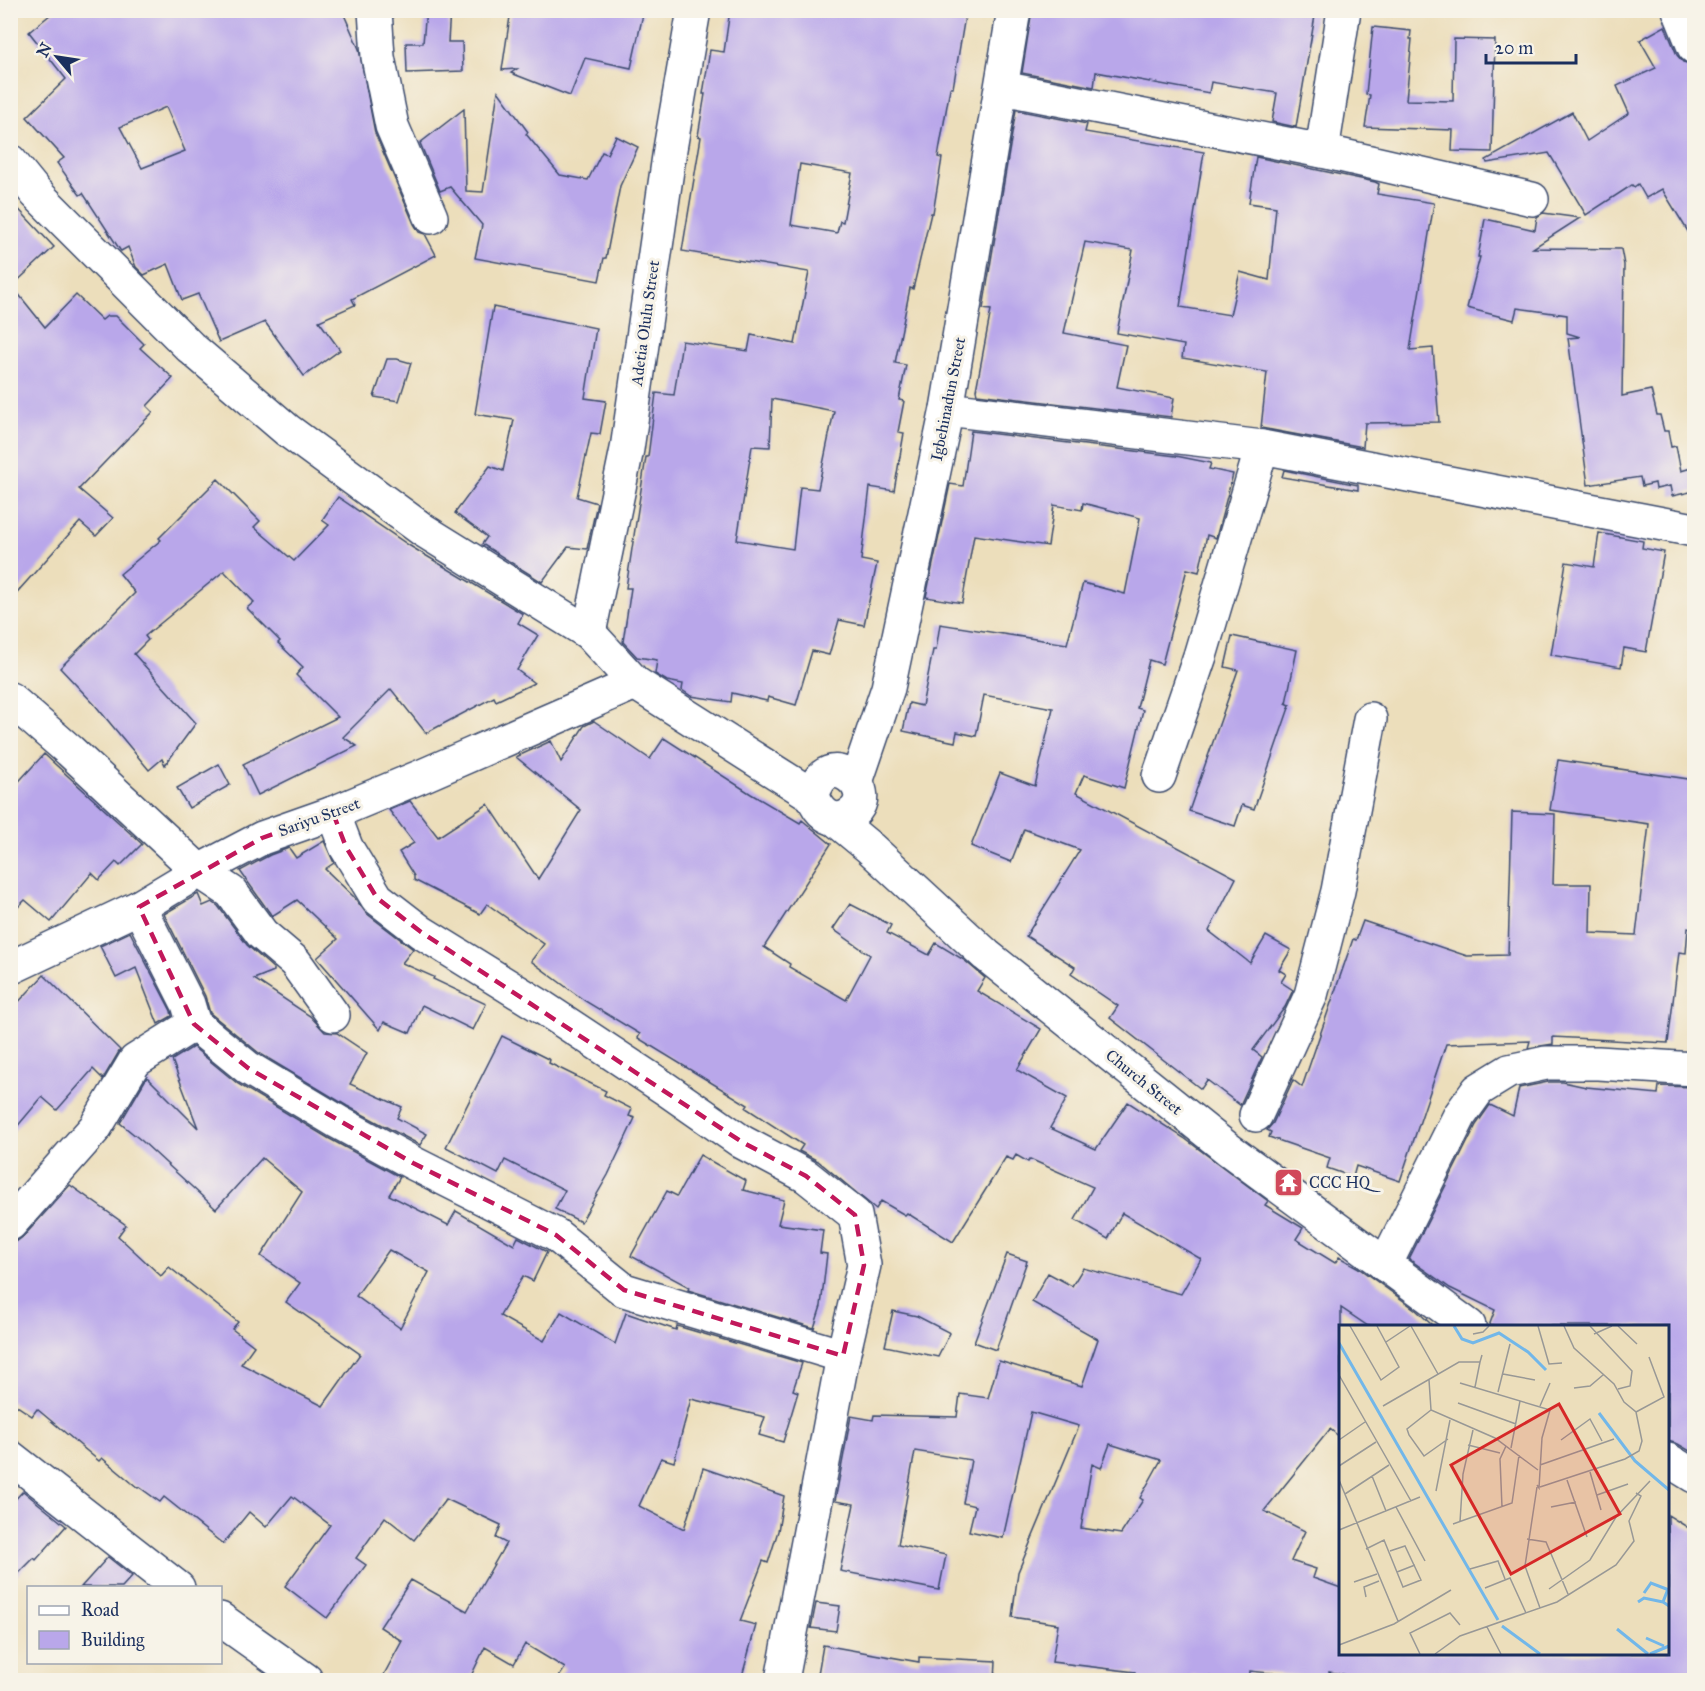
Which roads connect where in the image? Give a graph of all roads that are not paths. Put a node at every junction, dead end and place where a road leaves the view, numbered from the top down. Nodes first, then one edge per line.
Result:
1 (375, 10) edge
2 (694, 10) edge
3 (1014, 10) edge
4 (1344, 10) edge
5 (1679, 10) edge
6 (1695, 47) edge
7 (1002, 88) junction
8 (1322, 151) junction
9 (10, 161) edge
10 (1532, 199) dead end
11 (431, 217) dead end
12 (947, 409) junction
13 (1262, 447) junction
14 (1695, 530) edge
15 (589, 633) junction
16 (635, 683) junction
17 (10, 699) edge
18 (1370, 719) dead end
19 (1159, 776) dead end
20 (824, 807) junction
21 (333, 813) junction
22 (199, 871) junction
23 (139, 907) junction
24 (10, 968) edge
25 (333, 1015) dead end
26 (194, 1024) junction
27 (1695, 1069) edge
28 (1256, 1115) dead end
29 (10, 1224) edge
30 (1385, 1265) junction
31 (1468, 1325) edge
32 (843, 1356) junction
33 (10, 1457) edge
34 (1669, 1461) edge
35 (1695, 1476) edge
36 (177, 1586) edge
37 (222, 1620) edge
38 (306, 1680) edge
39 (782, 1680) edge

1 - 11 street
2 - 15 street, Adetia Olulu Street
3 - 7 street, Igbehinadun Street
4 - 8 street
5 - 6 street
7 - 8 street
7 - 12 street, Igbehinadun Street
8 - 10 street
9 - 15 street, Church Street
12 - 13 street
12 - 20 street, Igbehinadun Street
13 - 14 street
13 - 19 street
15 - 16 street, Church Street
16 - 20 street, Church Street
16 - 21 street, Sariyu Street
17 - 22 street
18 - 28 street
20 - 30 street, Church Street
21 - 22 street, Sariyu Street
21 - 32 street
22 - 23 street, Sariyu Street
22 - 25 street
23 - 24 street, Sariyu Street
23 - 26 street
26 - 29 street
26 - 32 street
27 - 30 street
30 - 31 street, Church Street
32 - 39 street
33 - 36 street
34 - 35 street
37 - 38 street

